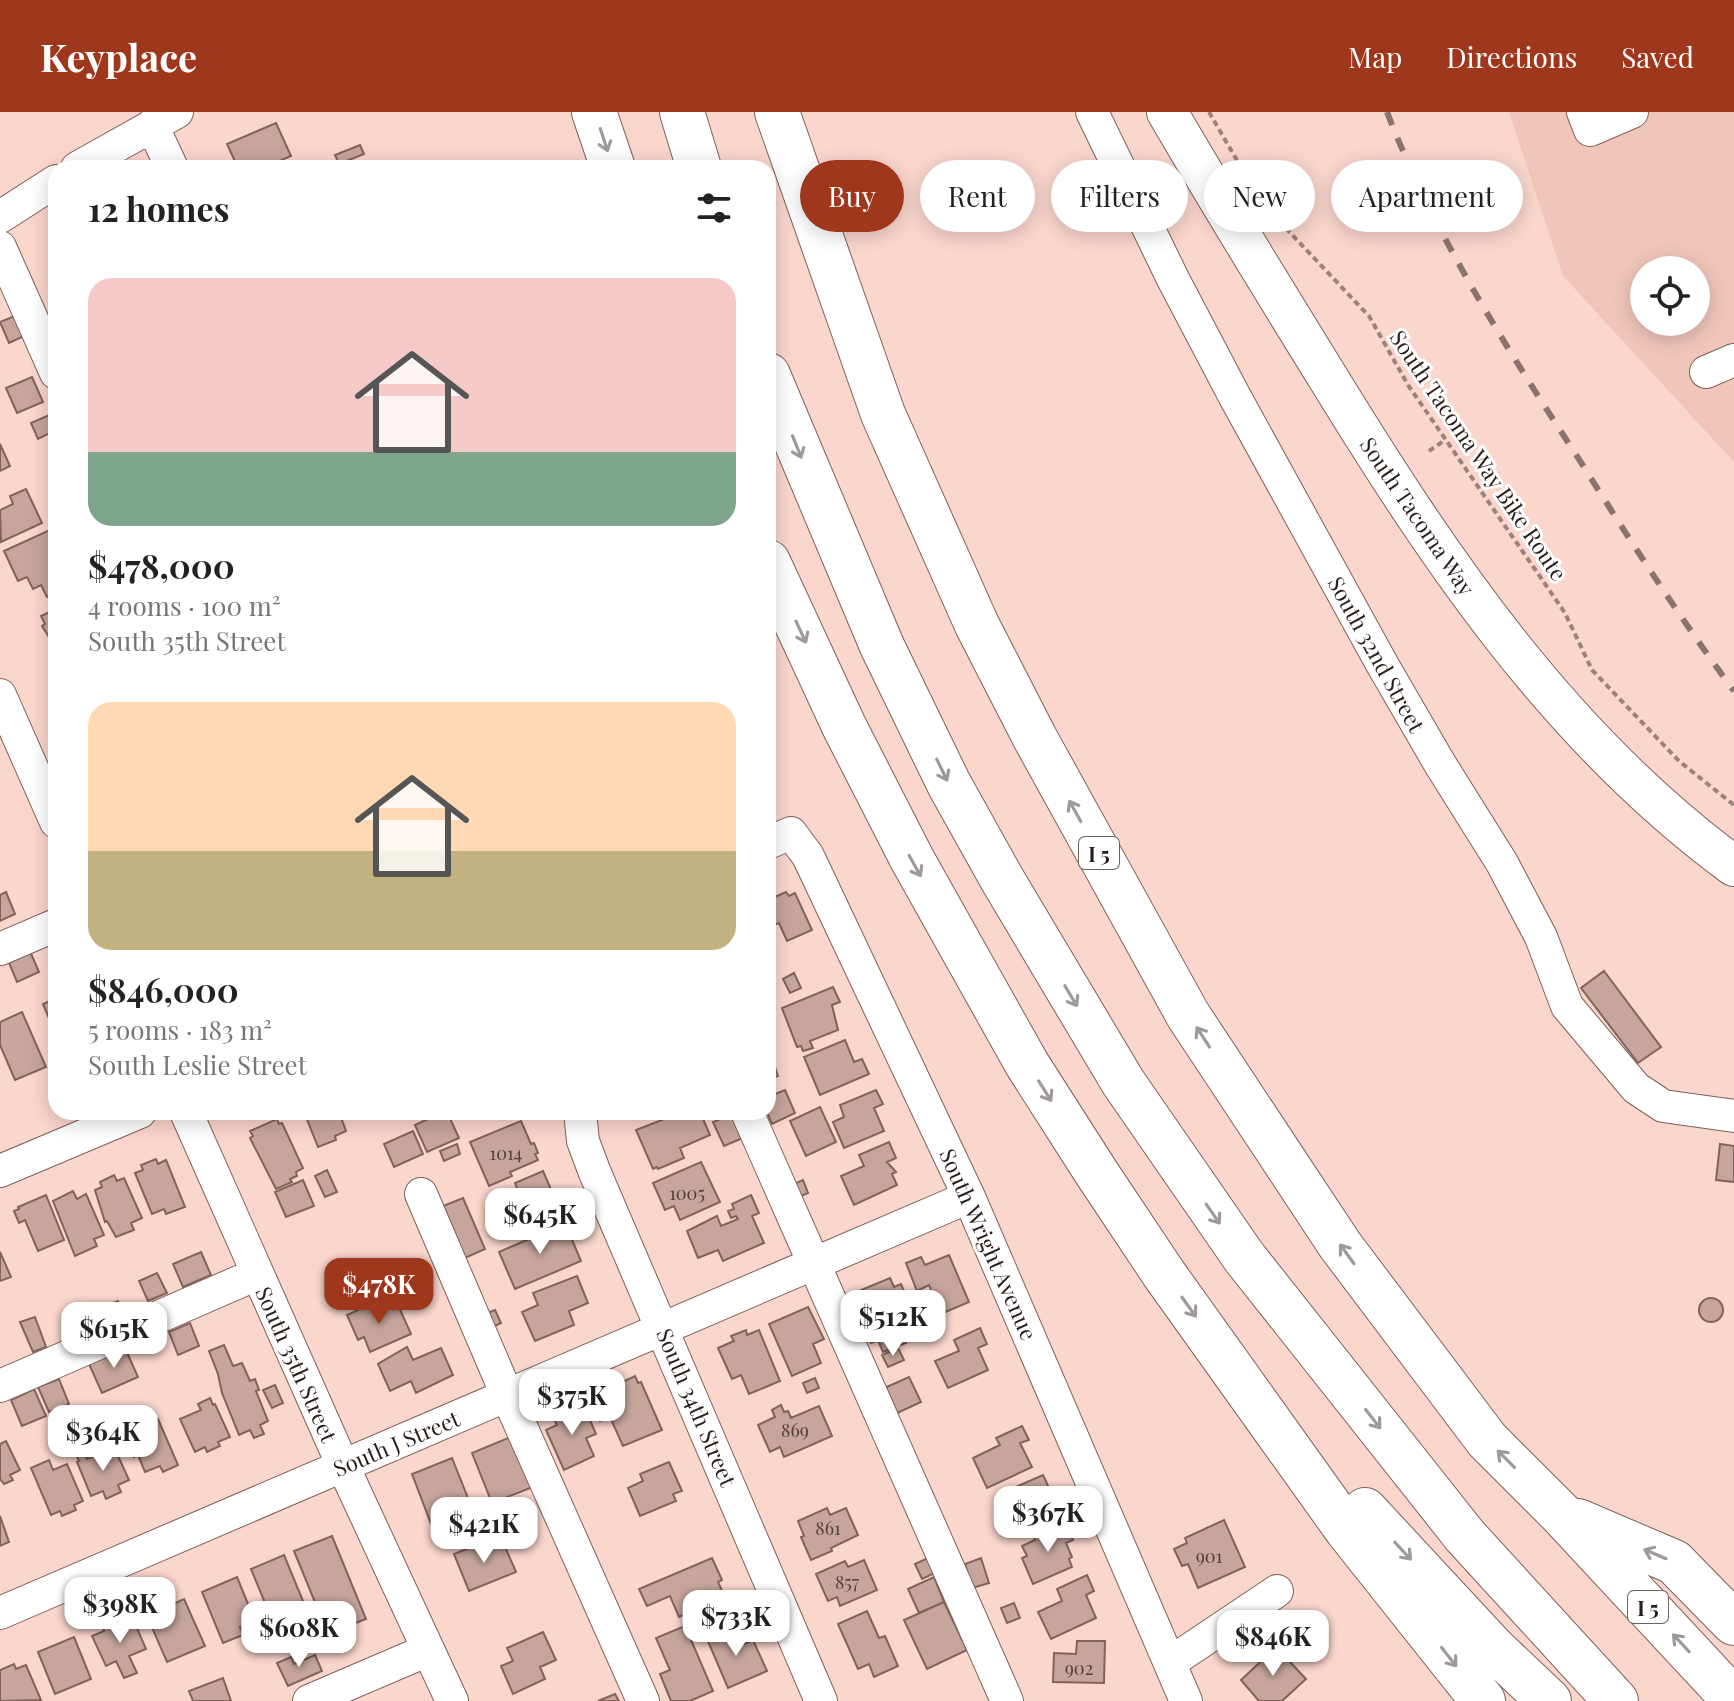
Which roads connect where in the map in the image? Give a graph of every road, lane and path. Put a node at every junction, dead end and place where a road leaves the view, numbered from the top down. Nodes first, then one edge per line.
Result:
1 (594, 112) edge
2 (682, 112) edge
3 (777, 112) edge
4 (1092, 112) edge
5 (1167, 112) edge
6 (1209, 112) edge
7 (1583, 112) edge
8 (1632, 112) edge
9 (165, 119) edge
10 (91, 160) edge
11 (171, 160) edge
12 (610, 160) edge
13 (697, 160) edge
14 (48, 186) edge
15 (0, 217) edge
16 (0, 247) edge
17 (48, 355) edge
18 (776, 394) edge
19 (1445, 440) junction
20 (1429, 451) dead end
21 (776, 579) edge
22 (3, 709) edge
23 (48, 805) edge
24 (1734, 805) edge
25 (779, 838) edge
26 (1734, 866) edge
27 (48, 928) edge
28 (0, 949) edge
29 (1734, 1116) edge
30 (121, 1120) edge
31 (190, 1120) edge
32 (580, 1120) edge
33 (750, 1120) edge
34 (0, 1171) edge
35 (421, 1194) dead end
36 (969, 1197) junction
37 (812, 1264) junction
38 (257, 1274) junction
39 (663, 1328) junction
40 (1219, 1348) junction
41 (0, 1386) edge
42 (507, 1395) junction
43 (343, 1466) junction
44 (1561, 1514) junction
45 (1277, 1591) dead end
46 (0, 1613) edge
47 (1734, 1623) edge
48 (428, 1650) junction
49 (1171, 1662) junction
50 (1734, 1700) edge
51 (309, 1701) edge
52 (452, 1701) edge
53 (643, 1701) edge
54 (821, 1701) edge
55 (1007, 1701) edge
56 (1186, 1701) edge
57 (1483, 1701) edge
58 (1549, 1701) edge
59 (1616, 1701) edge

1 -> 12 highway
2 - 13 highway
44 -> 3 highway, I 5
4 - 29 street, South 32nd Street
5 - 26 main road, South Tacoma Way
6 - 19 path, South Tacoma Way Bike Route
7 - 8 street
9 - 10 street
9 - 11 street
14 - 15 street
16 - 17 street
18 -> 59 highway
19 - 20 path
19 - 24 path, South Tacoma Way Bike Route
21 -> 40 highway
22 - 23 street
25 - 36 street, South Wright Avenue
27 - 28 street
30 - 34 street
31 - 38 street, South 35th Street
32 - 39 street, South 34th Street
33 - 37 street
35 - 42 street
36 - 37 street, South J Street
36 - 49 street, South Wright Avenue
37 - 39 street, South J Street
37 - 55 street
38 - 41 street
38 - 43 street, South 35th Street
39 - 42 street, South J Street
39 - 54 street, South 34th Street
40 -> 57 highway
40 -> 58 highway
42 - 43 street, South J Street
42 - 53 street
43 - 46 street, South J Street
43 - 48 street, South 35th Street
47 -> 44 highway
50 -> 44 highway, I 5
45 - 49 street
48 - 51 street
48 - 52 street, South 35th Street
49 - 56 street, South Wright Avenue

